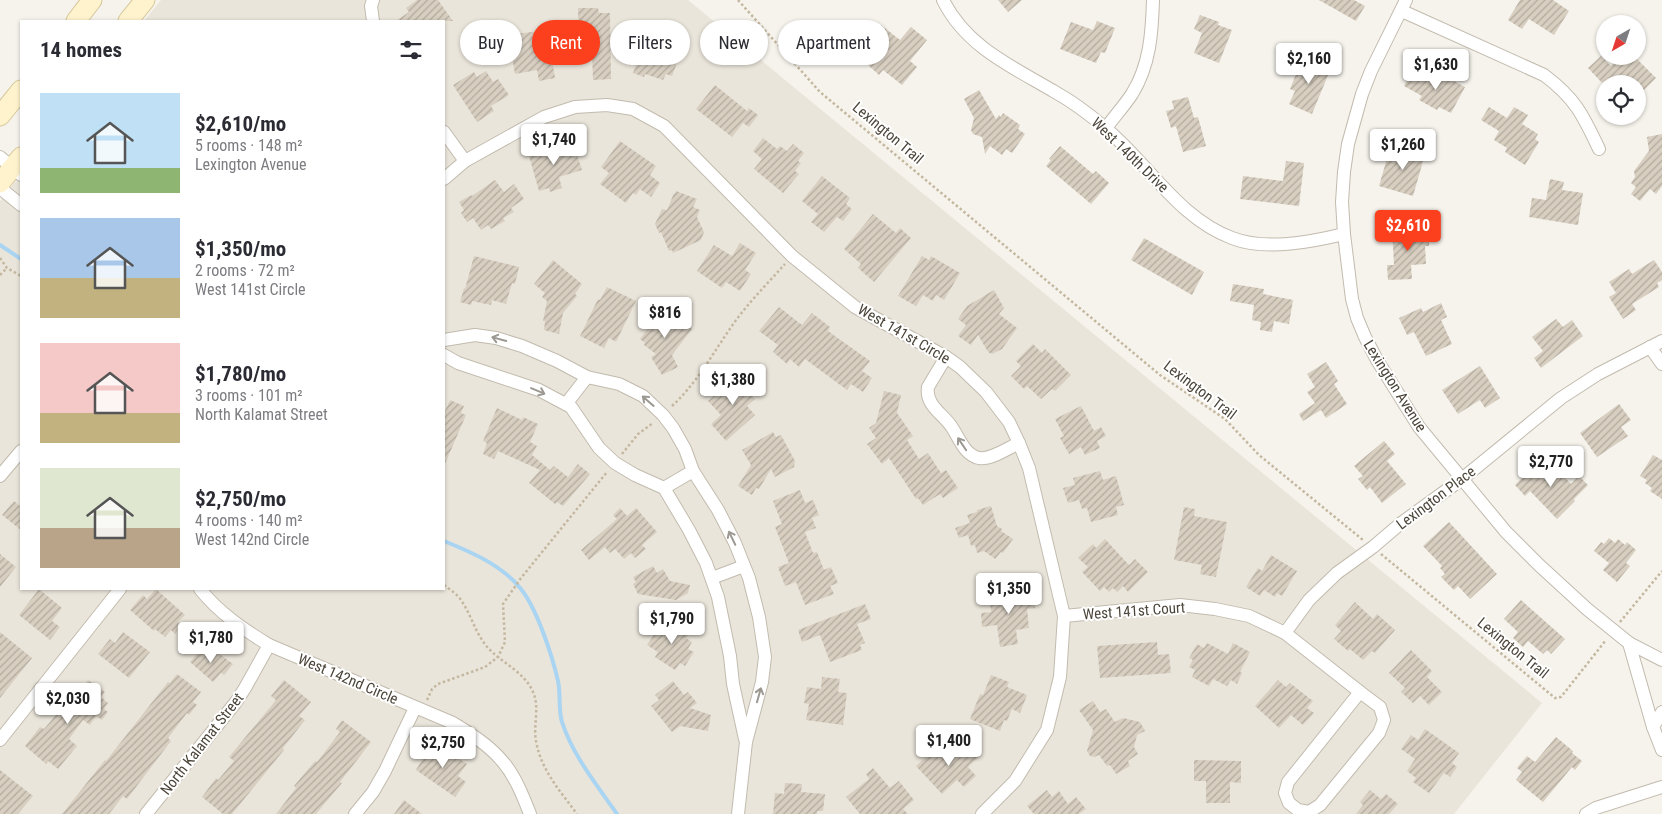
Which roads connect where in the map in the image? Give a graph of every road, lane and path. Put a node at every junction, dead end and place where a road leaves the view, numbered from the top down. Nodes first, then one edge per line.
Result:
1 (92, 0) edge
2 (145, 0) edge
3 (373, 0) edge
4 (738, 0) edge
5 (943, 0) edge
6 (1153, 0) edge
7 (1404, 5) edge
8 (77, 20) edge
9 (129, 20) edge
10 (373, 20) edge
11 (20, 91) edge
12 (0, 116) edge
13 (1106, 128) junction
14 (445, 133) edge
15 (1599, 149) dead end
16 (465, 161) junction
17 (14, 164) edge
18 (445, 178) edge
19 (0, 183) edge
20 (0, 188) edge
21 (20, 204) edge
22 (1344, 234) junction
23 (0, 258) edge
24 (7, 268) junction
25 (0, 275) edge
26 (20, 275) edge
27 (445, 340) edge
28 (1662, 341) edge
29 (1650, 347) junction
30 (445, 356) edge
31 (946, 357) junction
32 (1662, 364) edge
33 (587, 377) junction
34 (566, 404) junction
35 (1019, 443) junction
36 (20, 452) edge
37 (693, 471) junction
38 (0, 476) edge
39 (1462, 479) junction
40 (664, 488) junction
41 (1373, 547) junction
42 (744, 566) junction
43 (1662, 571) edge
44 (521, 578) dead end
45 (712, 578) junction
46 (445, 586) edge
47 (119, 590) edge
48 (201, 590) edge
49 (1064, 616) junction
50 (1614, 630) junction
51 (1285, 633) junction
52 (1629, 643) junction
53 (269, 645) junction
54 (498, 657) junction
55 (1662, 660) edge
56 (1360, 692) junction
57 (419, 709) junction
58 (1662, 712) edge
59 (1653, 727) junction
60 (0, 740) edge
61 (746, 742) junction
62 (1662, 750) edge
63 (1662, 787) edge
64 (146, 814) edge
65 (355, 814) edge
66 (530, 814) edge
67 (577, 814) edge
68 (738, 814) edge
69 (982, 814) edge
70 (1586, 814) edge

1 - 8 main road
2 - 9 main road
3 - 10 street
4 - 41 path, Lexington Trail
5 - 13 street, West 140th Drive
6 - 13 street
7 - 15 street
7 - 22 street, Lexington Avenue
11 - 12 main road
13 - 22 street, West 140th Drive
14 - 16 street
16 - 18 street, West 141st Circle
16 - 31 street, West 141st Circle
17 - 19 main road
20 - 21 street
22 - 39 street, Lexington Avenue
23 - 24 path
24 - 25 path
24 - 26 path
33 -> 27 street
28 - 29 street, Lexington Place
29 - 32 street
29 - 39 street, Lexington Place
30 -> 34 street
31 - 35 street, West 141st Circle
35 -> 31 street
33 - 34 street
37 -> 33 street
34 - 40 street
35 - 49 street, West 141st Circle
36 - 38 street
37 - 40 street
42 -> 37 street
39 - 41 street, Lexington Place
39 - 50 street, Lexington Avenue
40 - 45 street
41 - 50 path, Lexington Trail
41 - 51 street, Lexington Place
42 - 45 street
61 -> 42 street
43 - 50 path, Lexington Trail
44 - 54 path
45 - 61 street
46 - 54 path
47 - 60 street
48 - 53 street, West 142nd Circle
49 - 51 street, West 141st Court
49 - 69 street, West 141st Circle
50 - 52 street, Lexington Avenue
51 - 56 street, West 141st Court
52 - 55 street, Lexington Avenue
52 - 59 street
53 - 57 street, West 142nd Circle
53 - 64 street, North Kalamat Street
54 - 57 path
54 - 67 path
56 - 56 street, West 141st Court
57 - 65 street
57 - 66 street, West 142nd Circle
58 - 59 street
59 - 62 street
61 - 68 street
63 - 70 street

